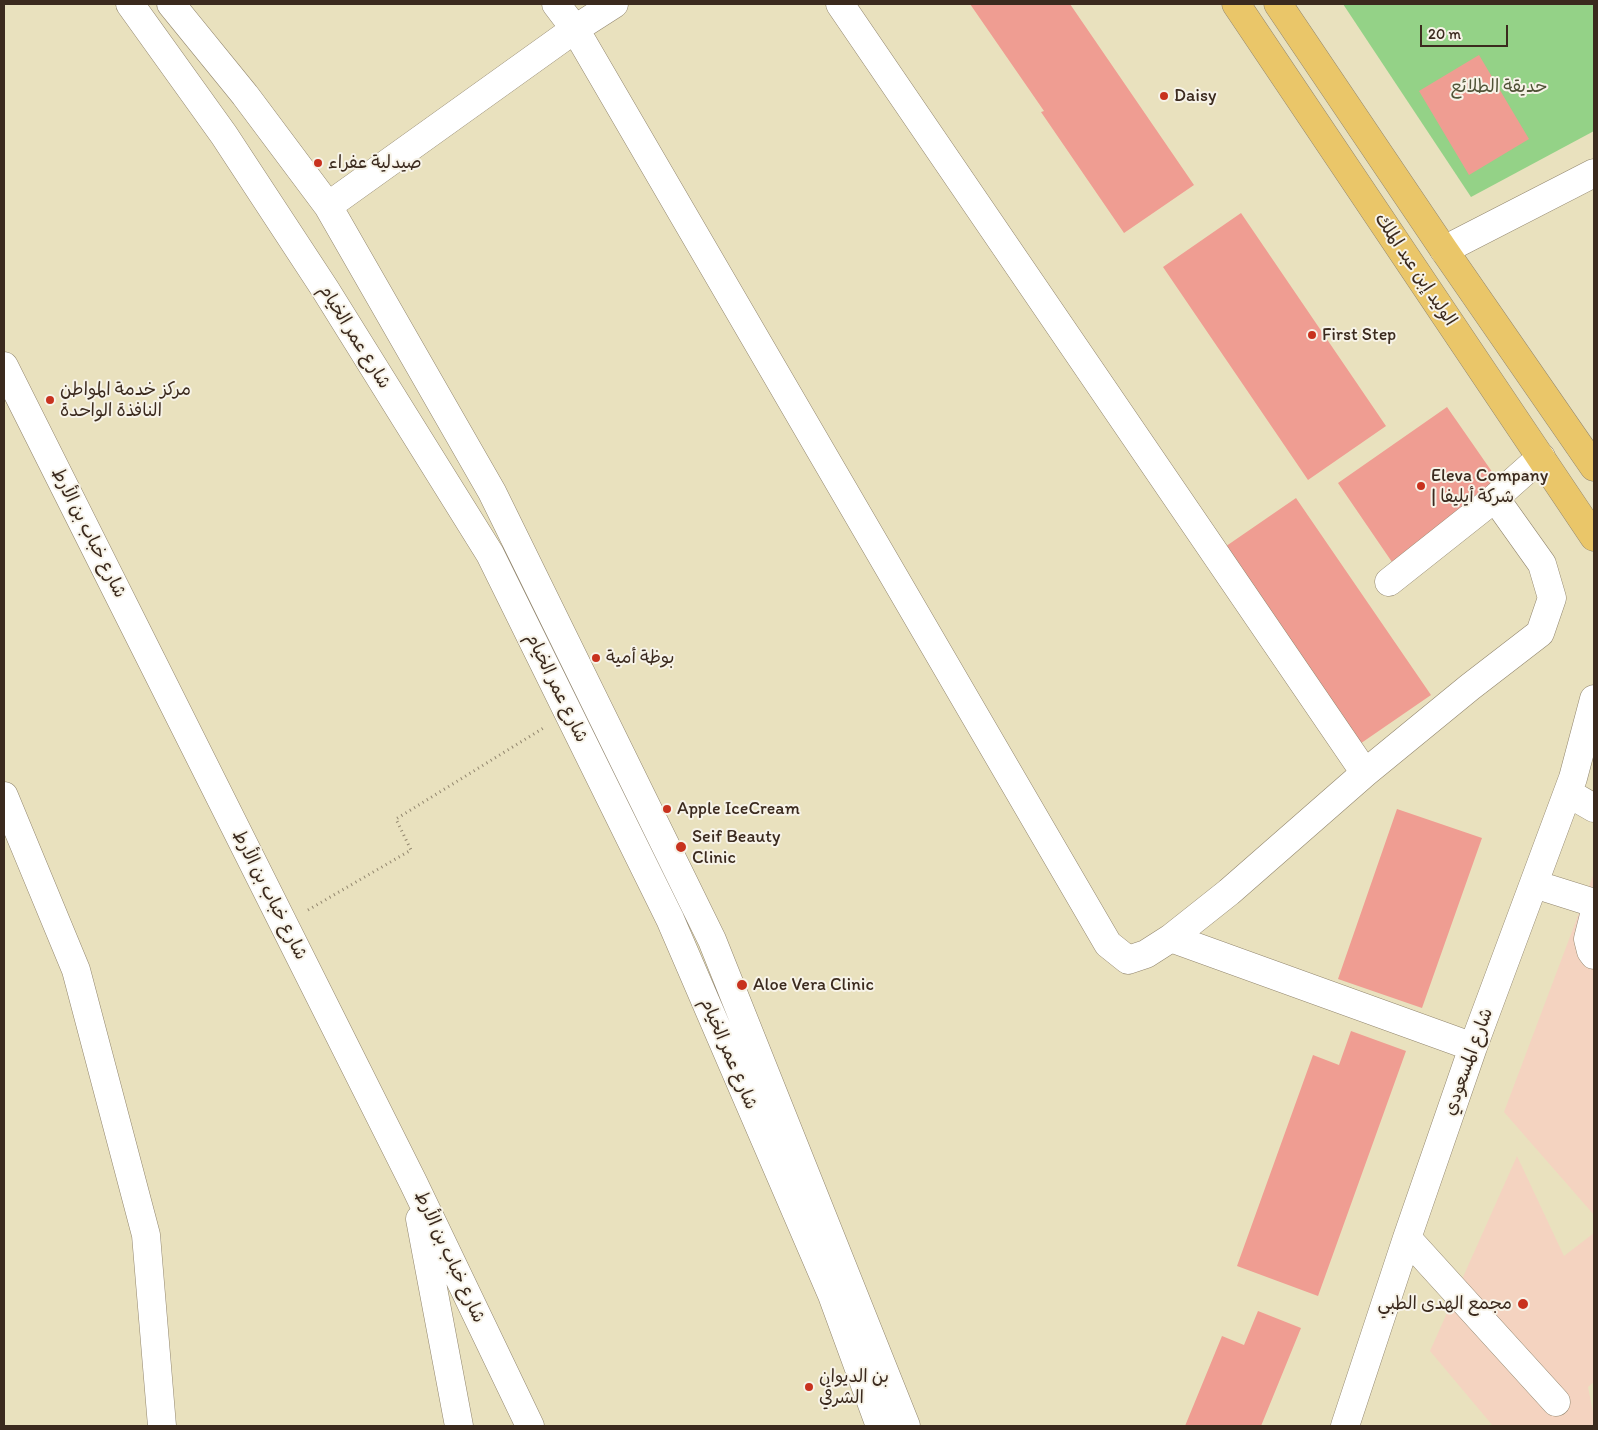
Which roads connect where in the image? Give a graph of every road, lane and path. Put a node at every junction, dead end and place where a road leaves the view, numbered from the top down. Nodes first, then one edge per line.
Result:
1 (130, 4) edge
2 (170, 4) edge
3 (556, 4) edge
4 (614, 4) edge
5 (840, 4) edge
6 (1236, 4) edge
7 (1278, 4) edge
8 (575, 28) junction
9 (1594, 173) edge
10 (328, 206) junction
11 (1444, 250) junction
12 (4, 366) edge
13 (1541, 457) junction
14 (1594, 467) edge
15 (1495, 498) junction
16 (1594, 537) edge
17 (1389, 582) dead end
18 (1594, 699) edge
19 (568, 713) junction
20 (1594, 740) edge
21 (1365, 772) junction
22 (1571, 786) junction
23 (4, 796) edge
24 (1594, 808) edge
25 (1534, 884) junction
26 (1594, 903) edge
27 (1594, 915) edge
28 (284, 924) junction
29 (1171, 938) junction
30 (1594, 955) edge
31 (1473, 1047) junction
32 (413, 1182) junction
33 (1407, 1238) junction
34 (1556, 1402) dead end
35 (162, 1426) edge
36 (459, 1426) edge
37 (530, 1426) edge
38 (880, 1426) edge
39 (906, 1426) edge
40 (1345, 1426) edge

1 - 19 street, شارع عمر الخيام
2 - 10 street, شارع عمر الخيام
3 - 8 street
4 - 8 street
5 - 21 street
6 - 13 main road, الوليد إبن عبد الملك
7 - 11 main road, الوليد إبن عبد الملك
8 - 10 street
8 - 29 street
9 - 11 street
10 - 39 street, شارع عمر الخيام
11 - 14 main road, الوليد إبن عبد الملك
12 - 28 street, شارع خباب بن الأرط
13 - 15 street
13 - 16 main road, الوليد إبن عبد الملك
15 - 17 street
15 - 21 street
18 - 22 street, شارع المسعودي
19 - 28 path
19 - 38 street, شارع عمر الخيام
20 - 22 street
21 - 29 street
22 - 24 street
22 - 25 street, شارع المسعودي
23 - 35 street
25 - 26 street
25 - 31 street, شارع المسعودي
27 - 30 street
28 - 32 street, شارع خباب بن الأرط
29 - 31 street
31 - 33 street, شارع المسعودي
32 - 36 street
32 - 37 street, شارع خباب بن الأرط
33 - 34 street
33 - 40 street, شارع المسعودي

